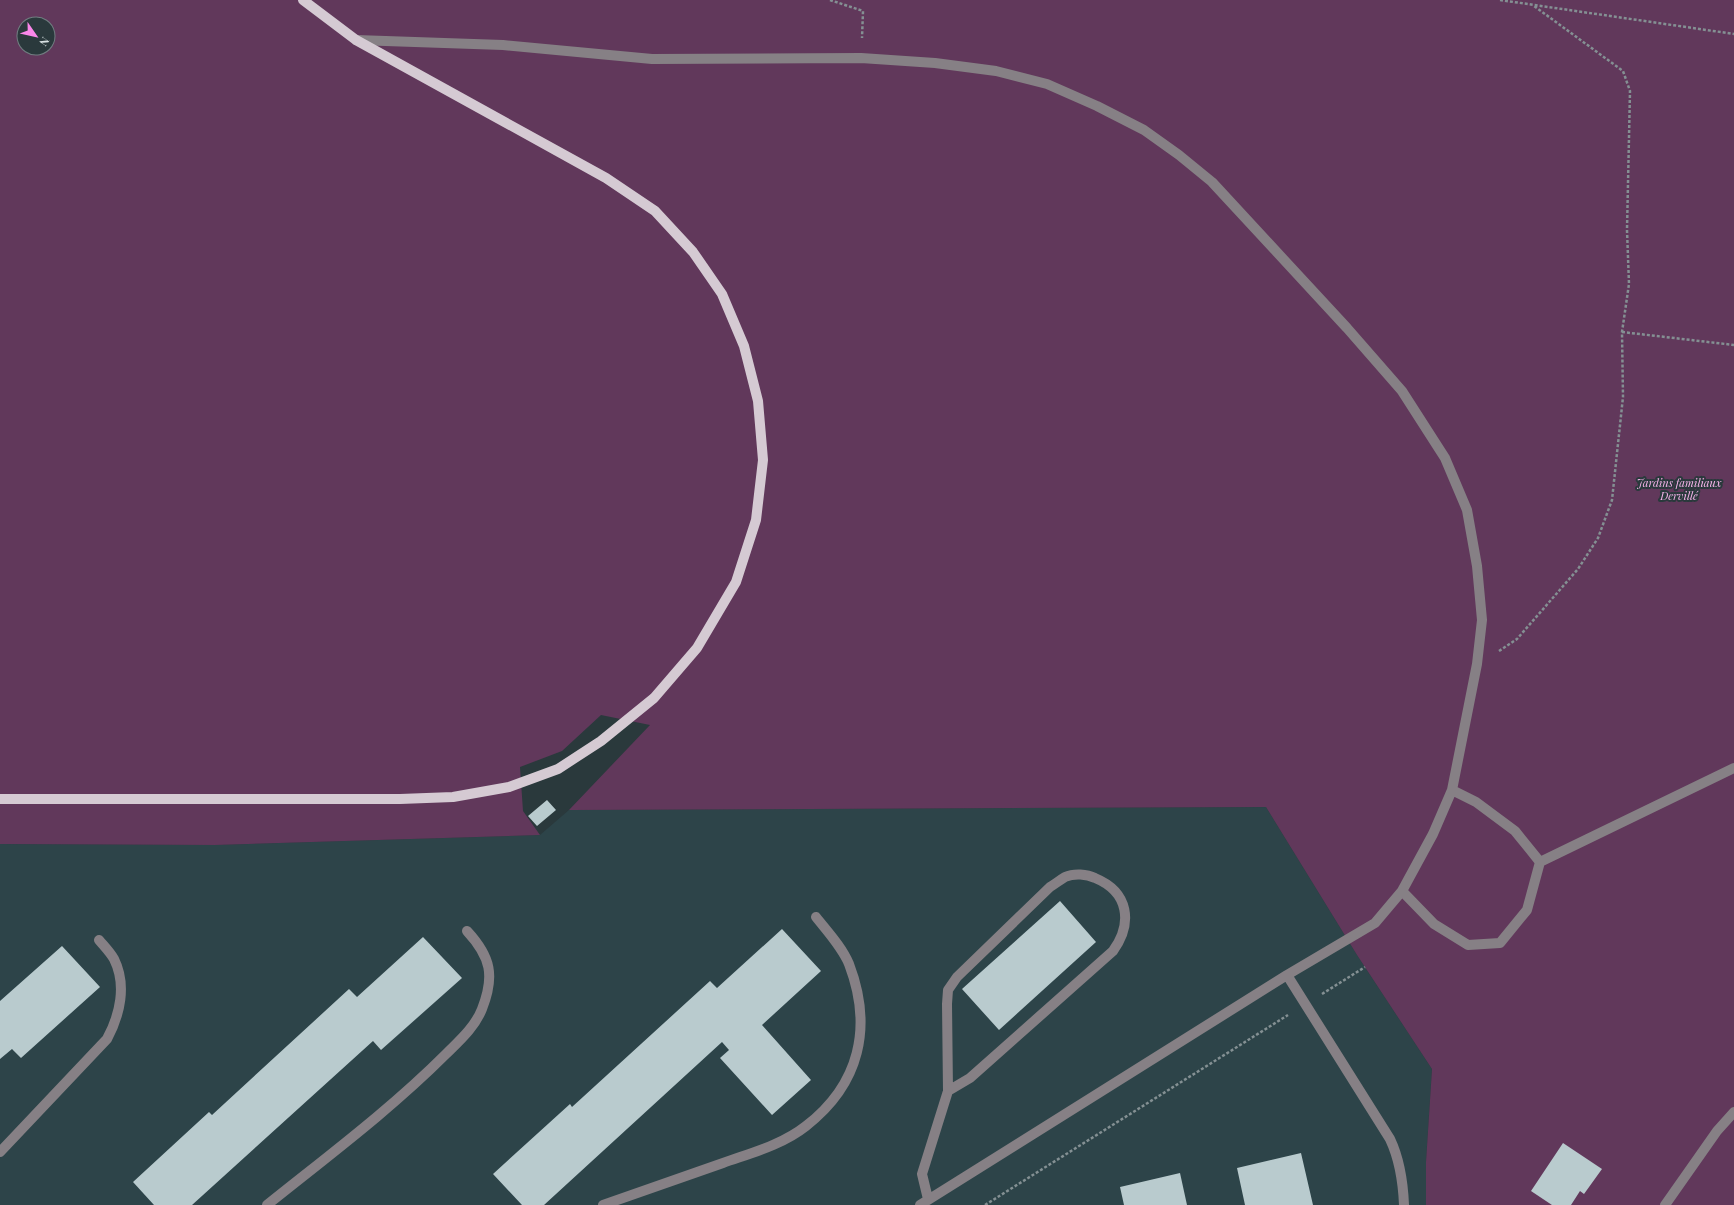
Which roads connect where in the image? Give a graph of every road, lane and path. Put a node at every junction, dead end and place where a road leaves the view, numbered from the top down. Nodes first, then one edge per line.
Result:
1 (303, 0) edge
2 (830, 0) edge
3 (1500, 0) edge
4 (1534, 6) junction
5 (1734, 34) edge
6 (356, 40) junction
7 (861, 58) junction
8 (1622, 332) junction
9 (1734, 345) edge
10 (1477, 664) junction
11 (1734, 768) edge
12 (1452, 790) junction
13 (0, 800) edge
14 (1540, 862) junction
15 (1402, 890) junction
16 (816, 917) dead end
17 (467, 931) dead end
18 (99, 940) dead end
19 (1365, 967) dead end
20 (1286, 975) junction
21 (1305, 1004) junction
22 (948, 1091) junction
23 (1734, 1112) edge
24 (0, 1152) edge
25 (924, 1202) edge
26 (267, 1205) edge
27 (603, 1205) edge
28 (985, 1205) edge
29 (1404, 1205) edge
30 (1665, 1205) edge

1 - 6 main road
2 - 7 path
3 - 4 path
4 - 5 path
4 - 8 path
6 - 7 street
6 - 13 main road
7 - 10 street
8 - 9 path
8 - 10 path
10 - 12 street
11 - 14 street
12 - 14 street
12 - 15 street
14 - 15 street
15 - 20 street
16 - 27 street
17 - 26 street
18 - 24 street
19 - 21 path
20 - 21 street
20 - 25 street
21 - 28 path
21 - 29 street
22 - 22 street
22 - 25 street
23 - 30 street

